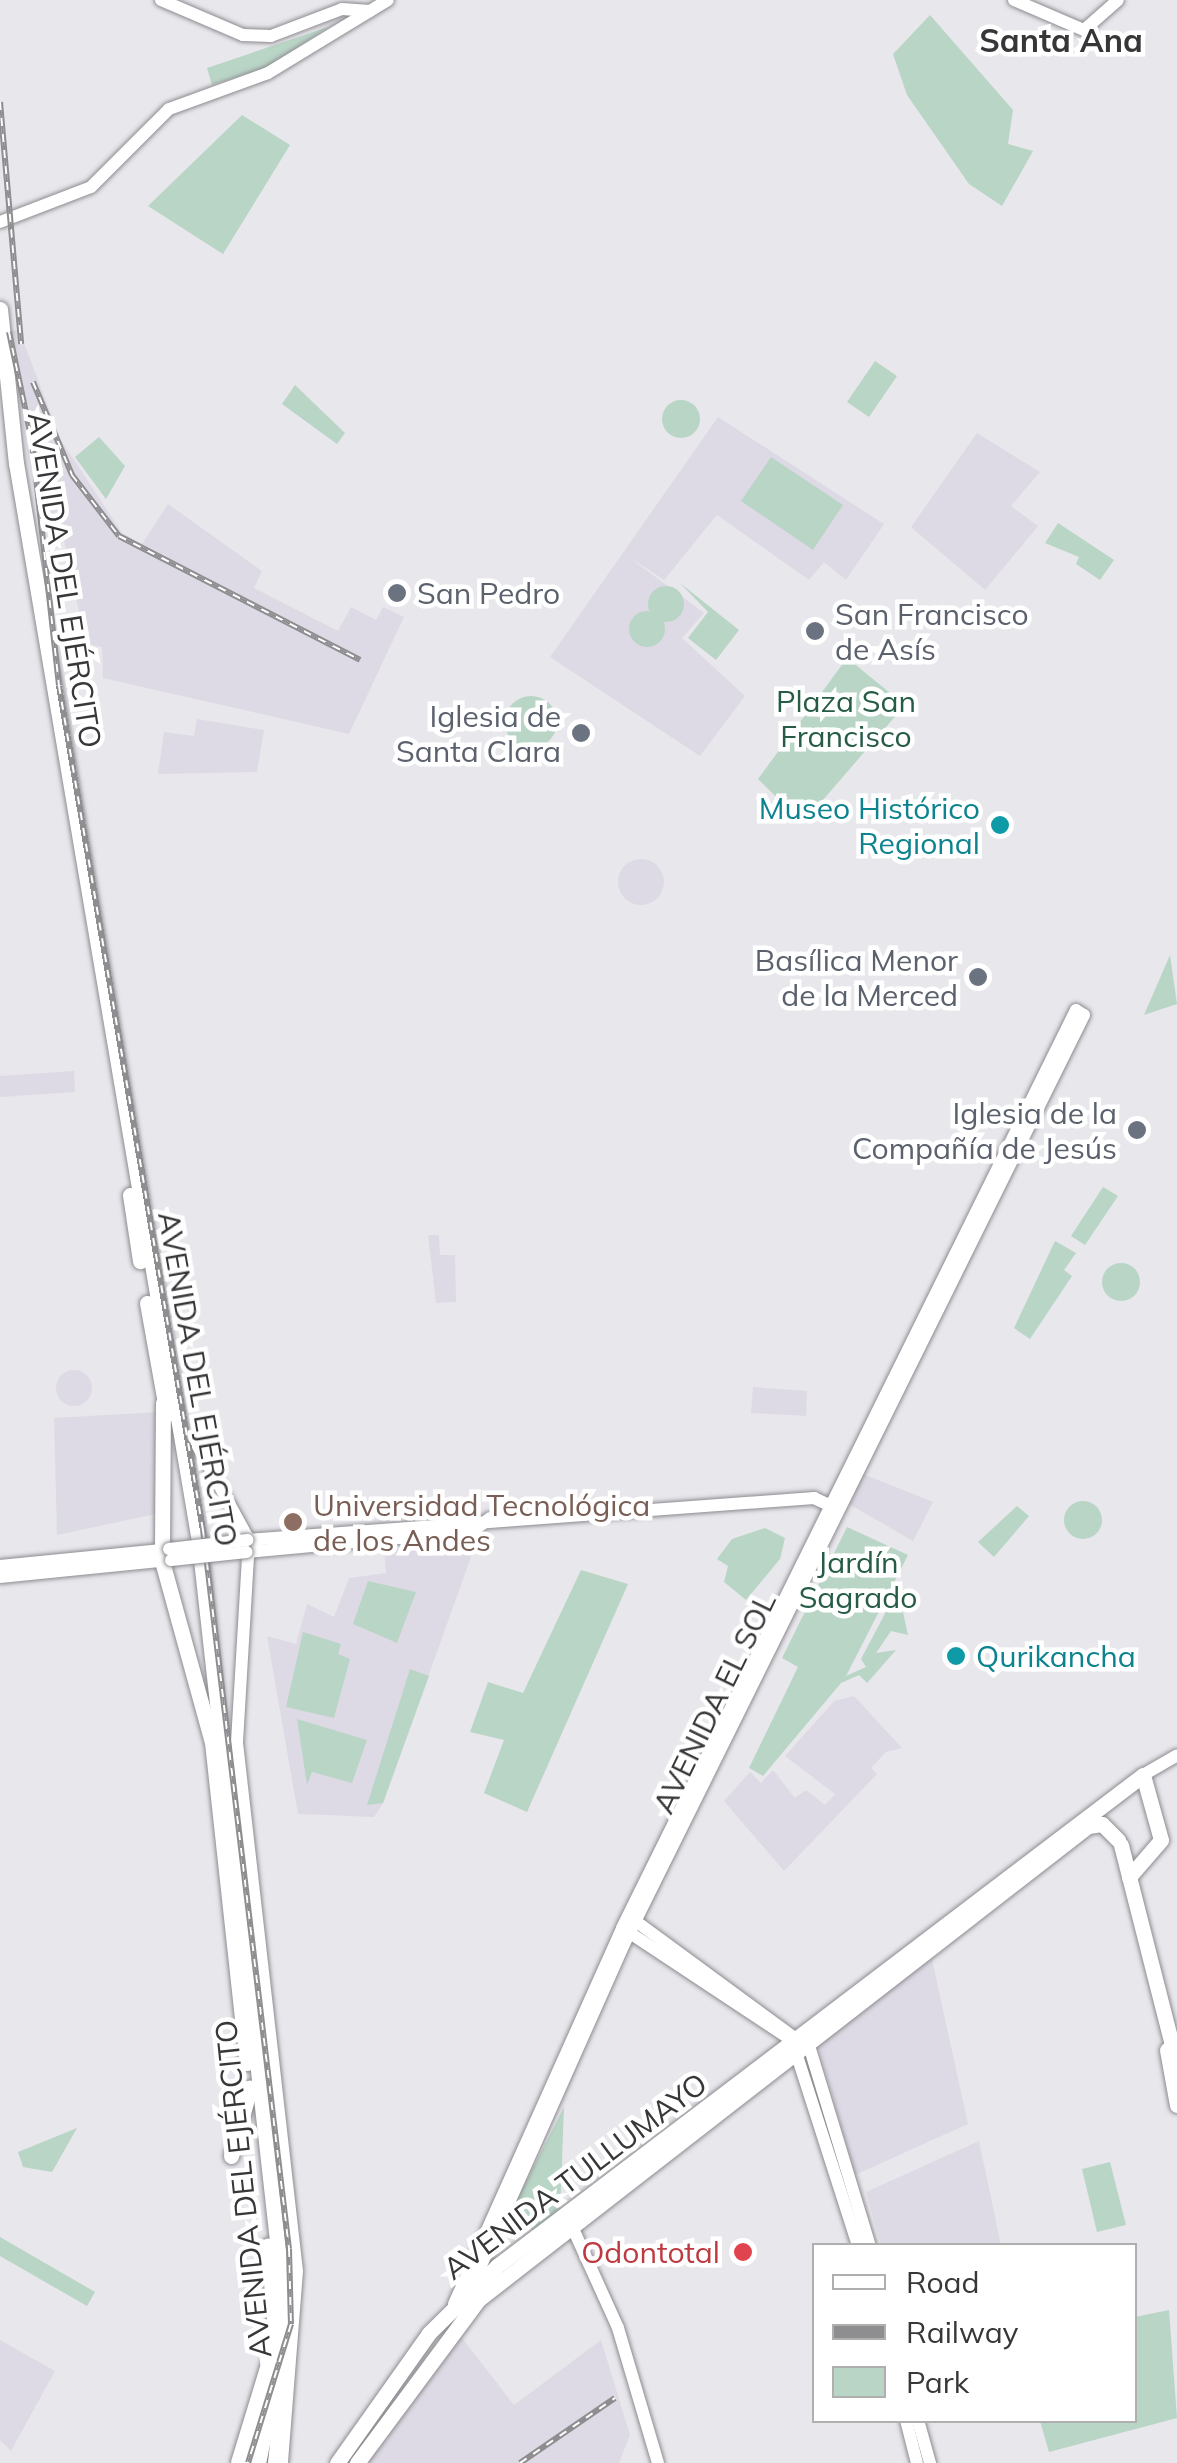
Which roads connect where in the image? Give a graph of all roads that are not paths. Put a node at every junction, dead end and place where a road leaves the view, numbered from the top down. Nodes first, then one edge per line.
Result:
1 (161, 0) edge
2 (388, 0) edge
3 (1014, 0) edge
4 (1118, 0) edge
5 (370, 11) junction
6 (0, 222) edge
7 (0, 308) edge
8 (0, 420) edge
9 (1080, 1012) dead end
10 (163, 1394) junction
11 (195, 1440) dead end
12 (834, 1507) junction
13 (248, 1546) junction
14 (166, 1555) junction
15 (0, 1566) edge
16 (0, 1576) edge
17 (212, 1744) junction
18 (1177, 1755) edge
19 (1142, 1775) junction
20 (1106, 1799) junction
21 (1120, 1843) junction
22 (1147, 1856) junction
23 (1130, 1876) junction
24 (629, 1924) junction
25 (1172, 2042) junction
26 (801, 2045) junction
27 (1177, 2064) edge
28 (250, 2088) junction
29 (1177, 2105) edge
30 (231, 2156) dead end
31 (568, 2223) junction
32 (857, 2243) edge
33 (869, 2243) edge
34 (492, 2259) junction
35 (458, 2309) junction
36 (278, 2339) junction
37 (907, 2423) edge
38 (919, 2423) edge
39 (281, 2460) edge
40 (237, 2463) edge
41 (258, 2463) edge
42 (337, 2463) edge
43 (357, 2463) edge
44 (655, 2463) edge
45 (917, 2463) edge
46 (930, 2463) edge

1 - 5 street
2 - 5 street
3 - 4 street
5 - 6 street
7 - 39 main road, AVENIDA DEL EJÉRCITO
8 - 10 main road, AVENIDA DEL EJÉRCITO
9 - 12 street, AVENIDA EL SOL
10 - 14 main road
10 - 17 main road, AVENIDA DEL EJÉRCITO
11 - 13 street
12 - 13 street
12 - 24 street, AVENIDA EL SOL
13 - 14 street, bridge
13 - 39 street, AVENIDA DEL EJÉRCITO
14 - 15 street
14 - 16 street
14 - 17 main road
17 - 28 main road, AVENIDA DEL EJÉRCITO
18 - 19 street, AVENIDA TULLUMAYO
19 - 20 main road, AVENIDA TULLUMAYO
19 - 22 main road
20 - 21 main road
20 - 26 main road, AVENIDA TULLUMAYO
21 - 22 main road
21 - 23 main road
21 - 26 main road, AVENIDA TULLUMAYO
22 - 23 main road
23 - 25 main road
24 - 26 street
24 - 34 street, AVENIDA EL SOL
24 - 35 street, AVENIDA EL SOL
25 - 27 main road
25 - 29 main road
26 - 31 main road, AVENIDA TULLUMAYO
26 - 32 street
26 - 33 street
28 - 30 main road
28 - 36 main road, AVENIDA DEL EJÉRCITO
31 - 34 main road, AVENIDA TULLUMAYO
31 - 35 main road, AVENIDA TULLUMAYO
31 - 44 street
31 - 44 street
34 - 35 main road, AVENIDA TULLUMAYO
35 - 42 main road, AVENIDA TULLUMAYO
35 - 43 main road, AVENIDA TULLUMAYO
36 - 40 highway
36 - 41 main road, AVENIDA DEL EJÉRCITO
37 - 45 street
38 - 46 street

